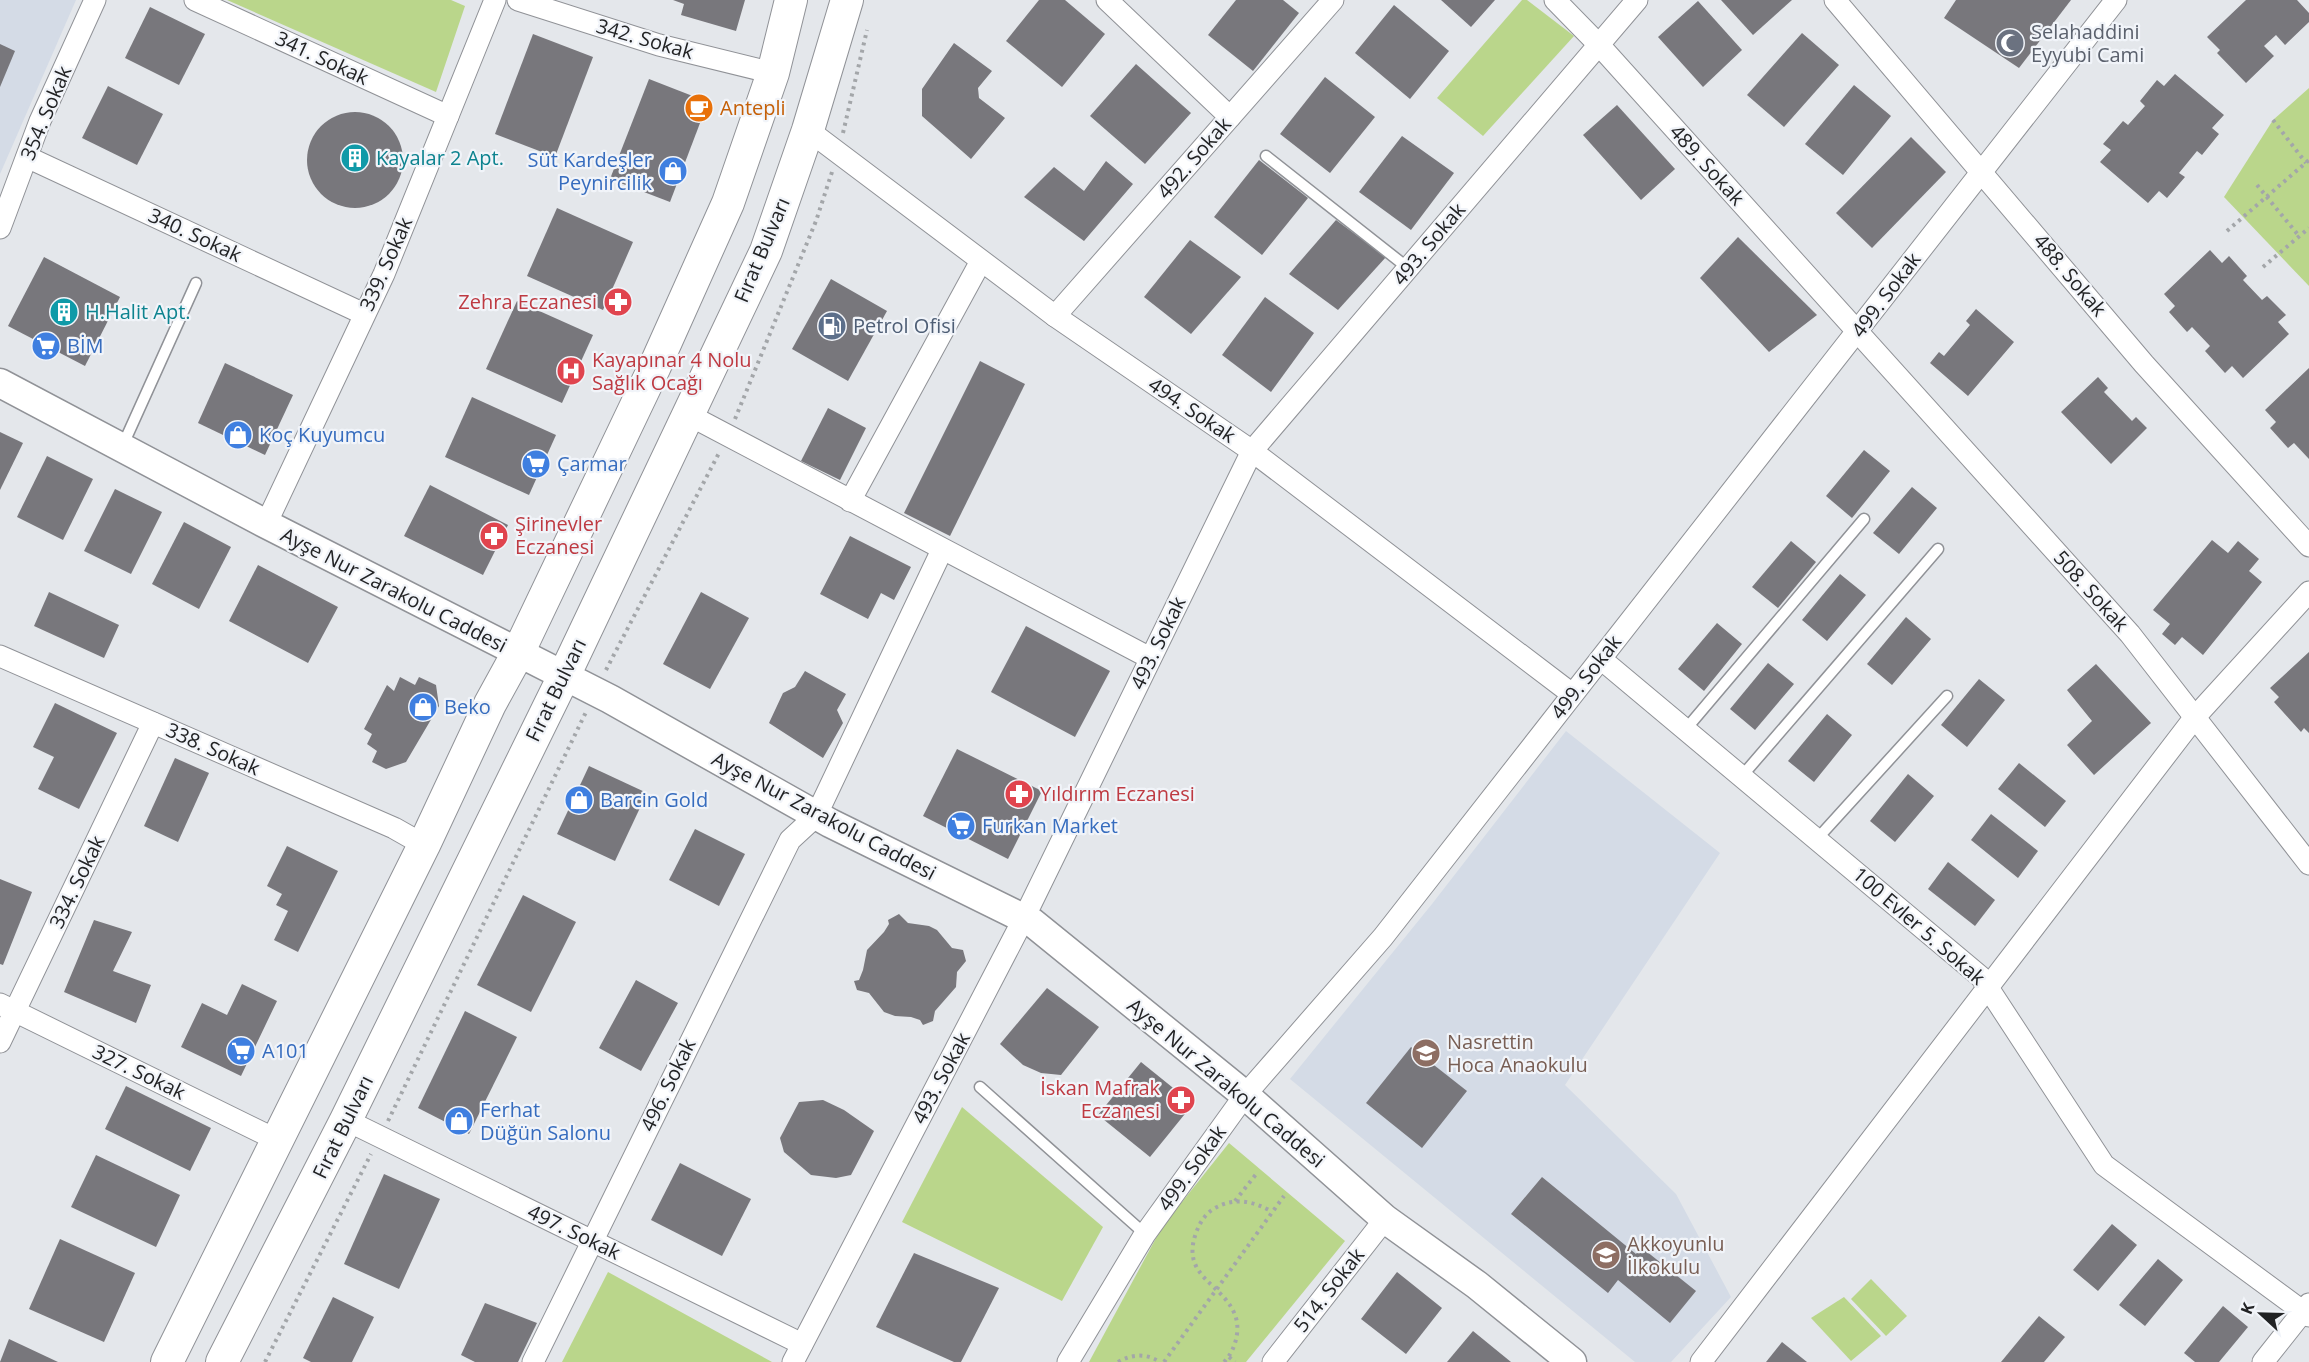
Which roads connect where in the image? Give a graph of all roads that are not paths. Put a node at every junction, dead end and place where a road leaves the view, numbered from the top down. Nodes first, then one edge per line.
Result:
1 (95, 0) edge
2 (195, 0) edge
3 (495, 0) edge
4 (518, 0) edge
5 (791, 0) edge
6 (847, 0) edge
7 (1107, 0) edge
8 (1333, 0) edge
9 (1555, 0) edge
10 (1638, 0) edge
11 (1835, 0) edge
12 (2116, 0) edge
13 (1600, 46) junction
14 (773, 73) junction
15 (448, 116) junction
16 (1230, 117) junction
17 (808, 130) junction
18 (1266, 156) dead end
19 (27, 157) junction
20 (1981, 170) junction
21 (0, 228) edge
22 (981, 261) junction
23 (1408, 268) junction
24 (196, 283) dead end
25 (364, 314) junction
26 (1055, 316) junction
27 (1858, 332) junction
28 (0, 383) edge
29 (687, 414) junction
30 (122, 448) junction
31 (1252, 451) junction
32 (850, 501) junction
33 (1864, 519) dead end
34 (266, 524) junction
35 (2309, 546) edge
36 (1938, 549) dead end
37 (942, 550) junction
38 (2309, 592) edge
39 (518, 653) junction
40 (0, 656) edge
41 (1150, 658) junction
42 (1601, 658) junction
43 (564, 676) junction
44 (1572, 694) junction
45 (1947, 696) dead end
46 (2194, 717) junction
47 (153, 723) junction
48 (1686, 729) junction
49 (1742, 776) junction
50 (816, 816) junction
51 (1817, 839) junction
52 (424, 844) junction
53 (2309, 864) edge
54 (1024, 918) junction
55 (1988, 986) junction
56 (8, 1008) edge
57 (0, 1042) edge
58 (980, 1087) dead end
59 (1245, 1095) junction
60 (346, 1120) junction
61 (277, 1140) junction
62 (1385, 1219) junction
63 (1145, 1233) junction
64 (591, 1240) junction
65 (2307, 1310) edge
66 (798, 1353) edge
67 (167, 1362) edge
68 (222, 1362) edge
69 (533, 1362) edge
70 (1068, 1362) edge
71 (1273, 1362) edge
72 (1572, 1362) edge
73 (1701, 1362) edge
74 (2263, 1362) edge

1 - 19 street, 354. Sokak
2 - 15 street, 341. Sokak
3 - 15 street, 339. Sokak
4 - 14 street, 342. Sokak
5 - 14 main road
6 - 17 main road, Fırat Bulvarı
7 - 16 street
8 - 16 street, 492. Sokak
9 - 13 street, 489. Sokak
10 - 13 street, 493. Sokak
11 - 20 street, 488. Sokak
12 - 20 street, 499. Sokak
13 - 23 street, 493. Sokak
13 - 27 street, 489. Sokak
14 - 39 main road
15 - 25 street, 339. Sokak
16 - 26 street, 492. Sokak
17 - 22 street, 494. Sokak
17 - 29 main road, Fırat Bulvarı
18 - 23 lane
19 - 21 street, 354. Sokak
19 - 25 street, 340. Sokak
20 - 27 street, 499. Sokak
20 - 35 street, 488. Sokak
22 - 26 street, 494. Sokak
22 - 32 street
23 - 31 street, 493. Sokak
24 - 30 lane
25 - 34 street, 339. Sokak
26 - 31 street, 494. Sokak
27 - 42 street, 499. Sokak
27 - 46 street, 508. Sokak
28 - 30 street, Ayşe Nur Zarakolu Caddesi
29 - 32 street
29 - 43 main road, Fırat Bulvarı
30 - 34 street, Ayşe Nur Zarakolu Caddesi
31 - 41 street, 493. Sokak
31 - 44 street, 494. Sokak
32 - 37 street
33 - 48 lane
34 - 39 street, Ayşe Nur Zarakolu Caddesi
36 - 49 lane
37 - 41 street
37 - 50 street
38 - 46 street
39 - 43 street, Ayşe Nur Zarakolu Caddesi
39 - 52 main road
40 - 47 street, 338. Sokak
41 - 54 street, 493. Sokak
42 - 44 street, 499. Sokak
42 - 48 street, 100 Evler 5. Sokak
43 - 50 street, Ayşe Nur Zarakolu Caddesi
43 - 60 main road, Fırat Bulvarı
44 - 59 street, 499. Sokak
45 - 51 lane
46 - 53 street, 508. Sokak
46 - 55 street
47 - 52 street, 338. Sokak
47 - 56 street, 334. Sokak
48 - 49 street, 100 Evler 5. Sokak
49 - 51 street, 100 Evler 5. Sokak
50 - 54 street, Ayşe Nur Zarakolu Caddesi
50 - 64 street, 496. Sokak
51 - 55 street, 100 Evler 5. Sokak
52 - 61 main road
54 - 59 street, Ayşe Nur Zarakolu Caddesi
54 - 66 street, 493. Sokak
55 - 65 street, 100 Evler 5. Sokak
55 - 73 street
56 - 57 street, 334. Sokak
56 - 61 street, 327. Sokak
58 - 63 lane
59 - 62 street, Ayşe Nur Zarakolu Caddesi
59 - 63 street, 499. Sokak
60 - 64 street, 497. Sokak
60 - 68 main road, Fırat Bulvarı
61 - 67 main road
62 - 71 street, 514. Sokak
62 - 72 street, Ayşe Nur Zarakolu Caddesi
63 - 70 street, 499. Sokak
64 - 66 street, 497. Sokak
64 - 69 street, 496. Sokak
65 - 74 street

